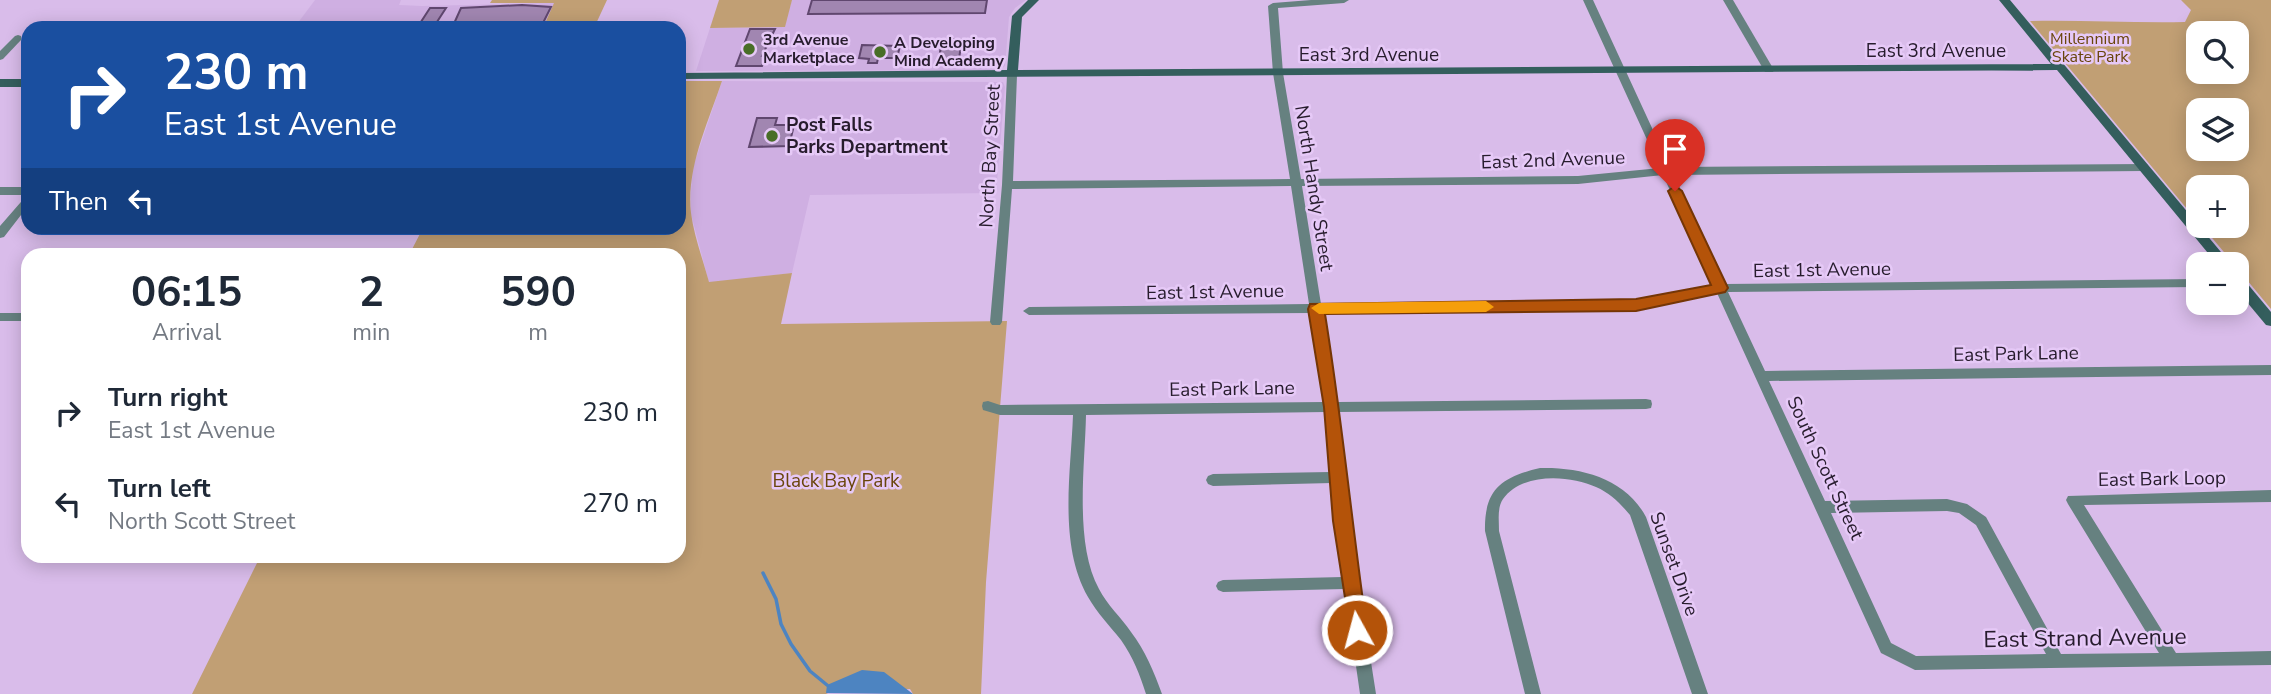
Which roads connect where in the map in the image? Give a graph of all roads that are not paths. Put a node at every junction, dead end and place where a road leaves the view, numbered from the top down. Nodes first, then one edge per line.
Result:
1 (1034, 0) edge
2 (1343, 0) edge
3 (1588, 0) edge
4 (1728, 0) edge
5 (2004, 0) edge
6 (18, 38) dead end
7 (0, 57) edge
8 (2059, 67) junction
9 (1769, 70) junction
10 (1621, 71) junction
11 (1278, 73) junction
12 (1012, 75) junction
13 (686, 76) edge
14 (0, 83) edge
15 (21, 83) edge
16 (2143, 167) junction
17 (1666, 171) junction
18 (1295, 183) junction
19 (1007, 185) junction
20 (0, 191) edge
21 (21, 191) edge
22 (21, 207) edge
23 (0, 234) edge
24 (2214, 252) edge
25 (2186, 283) edge
26 (1720, 288) junction
27 (2249, 296) edge
28 (1316, 309) junction
29 (1029, 311) dead end
30 (0, 317) edge
31 (21, 317) edge
32 (2271, 321) edge
33 (996, 322) dead end
34 (2271, 370) edge
35 (1761, 376) junction
36 (1646, 404) dead end
37 (988, 406) dead end
38 (1332, 407) junction
39 (1080, 410) junction
40 (1338, 477) junction
41 (1213, 480) dead end
42 (2271, 496) edge
43 (1821, 507) junction
44 (1352, 583) junction
45 (1223, 586) dead end
46 (1901, 658) joint
47 (2271, 658) edge
48 (2172, 660) junction
49 (2057, 661) junction
50 (1154, 694) edge
51 (1368, 694) edge
52 (1532, 694) edge
53 (1700, 694) edge

1 - 12 street, North Bay Street
2 - 11 street, North Handy Street
3 - 10 street, South Scott Street
4 - 9 street
5 - 8 street
6 - 7 street
8 - 9 street, East 3rd Avenue
8 - 16 street
9 - 10 street, East 3rd Avenue
10 - 11 street, East 3rd Avenue
10 - 17 street, South Scott Street
11 - 12 street, East 3rd Avenue
11 - 18 street, North Handy Street
12 - 13 street, East 3rd Avenue
12 - 19 street, North Bay Street
14 - 15 street
16 - 17 street, East 2nd Avenue
16 - 24 street
17 - 18 street, East 2nd Avenue
17 - 26 street, South Scott Street
18 - 19 street, East 2nd Avenue
18 - 28 street, North Handy Street
19 - 33 street, North Bay Street
20 - 21 street
22 - 23 street
25 - 26 street, East 1st Avenue
26 - 28 street, East 1st Avenue
26 - 35 street, South Scott Street
27 - 32 street
28 - 29 street, East 1st Avenue
28 - 38 street, North Handy Street
30 - 31 street
34 - 35 street, East Park Lane
35 - 43 street, South Scott Street
36 - 38 street, East Park Lane
37 - 39 street, East Park Lane
38 - 39 street, East Park Lane
38 - 40 street, North Handy Street
39 - 50 street
40 - 41 street
40 - 44 street, North Handy Street
42 - 48 street, East Bark Loop
43 - 46 street, South Scott Street
43 - 49 street
44 - 45 street
44 - 51 street, North Handy Street
46 - 49 street, East Strand Avenue
47 - 48 street, East Strand Avenue
48 - 49 street, East Strand Avenue
52 - 53 street, Sunset Drive

